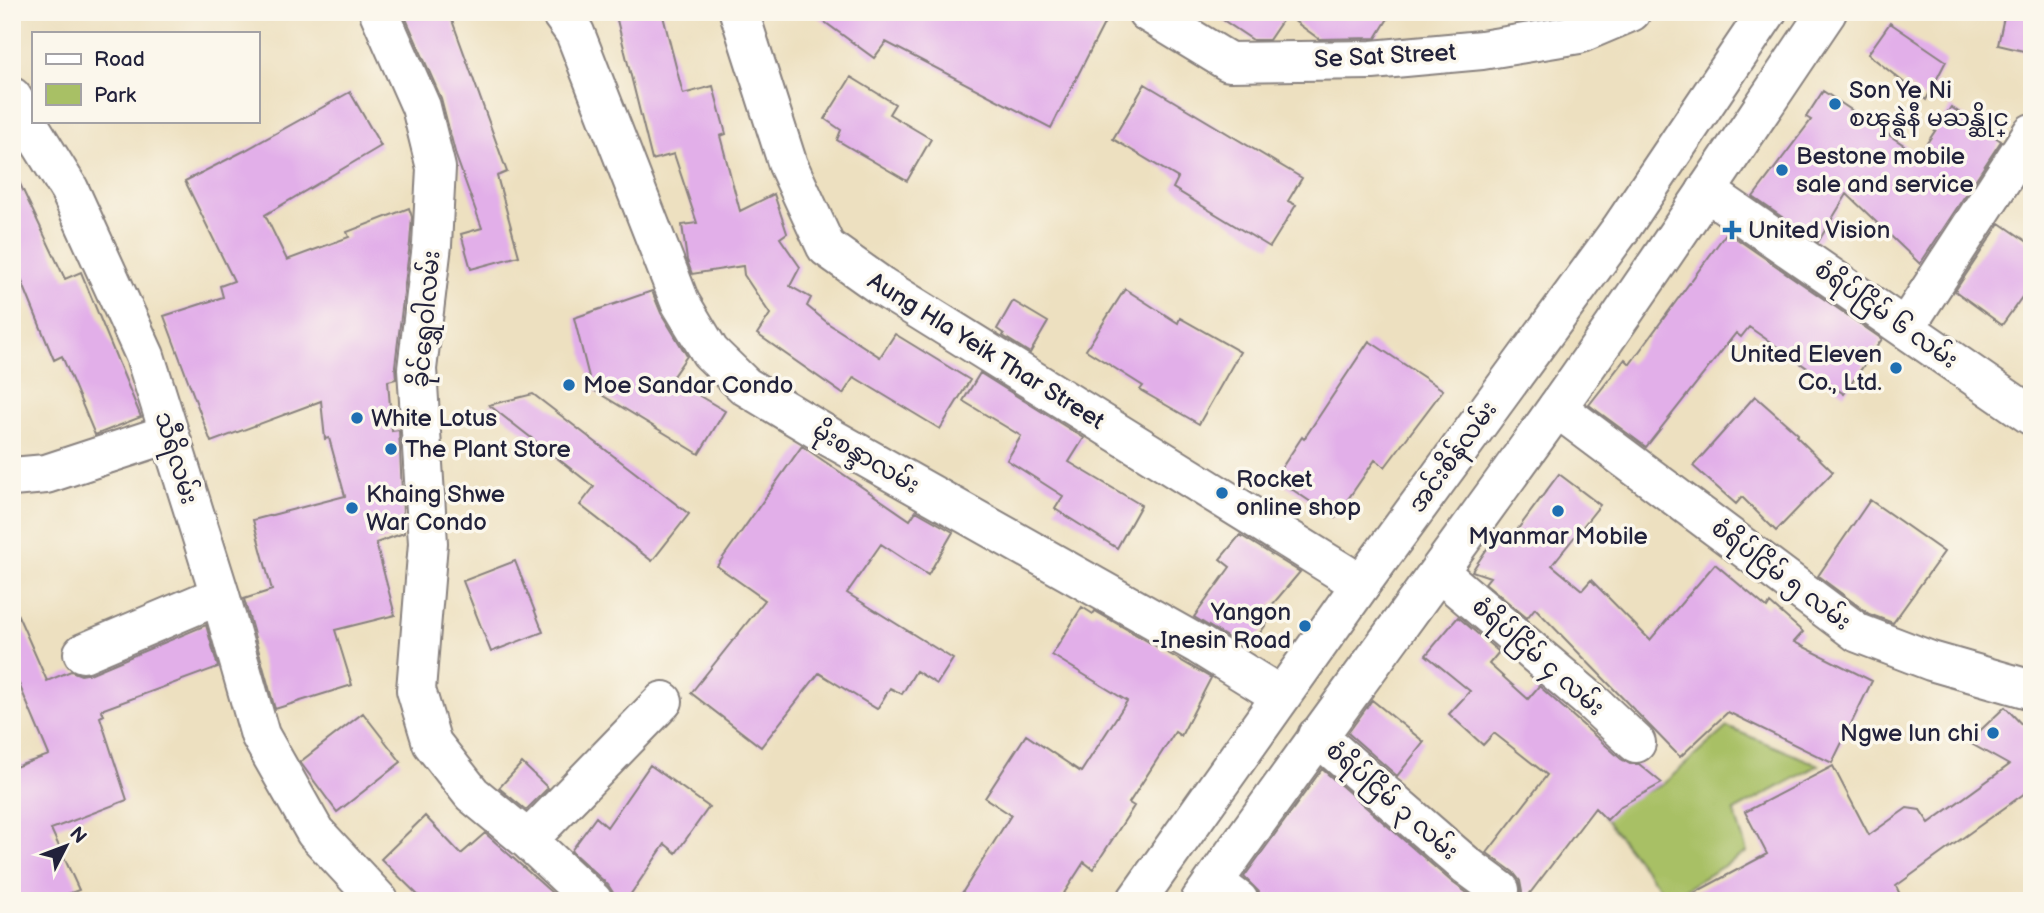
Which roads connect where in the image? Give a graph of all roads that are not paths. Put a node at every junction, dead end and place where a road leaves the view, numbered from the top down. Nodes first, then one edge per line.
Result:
1 (379, 12) edge
2 (560, 12) edge
3 (739, 12) edge
4 (1147, 12) edge
5 (1631, 12) edge
6 (1768, 12) edge
7 (1827, 12) edge
8 (12, 97) edge
9 (2032, 133) edge
10 (1706, 191) junction
11 (1905, 328) junction
12 (1557, 408) junction
13 (2032, 416) edge
14 (168, 434) junction
15 (12, 477) edge
16 (1439, 572) junction
17 (1361, 584) junction
18 (220, 594) junction
19 (83, 653) dead end
20 (2032, 690) edge
21 (1281, 696) junction
22 (663, 701) dead end
23 (1317, 736) junction
24 (1636, 743) dead end
25 (527, 840) junction
26 (1500, 890) dead end
27 (1217, 894) edge
28 (379, 901) edge
29 (593, 901) edge
30 (1136, 901) edge

1 - 25 street, ခိုင်ရွှေဝါလမ်း
2 - 21 street, မိုးစန္ဒာလမ်း
3 - 17 street, Aung Hla Yeik Thar Street
4 - 5 street, Se Sat Street
6 - 17 street, အင်းစိန်လမ်း
7 - 10 street
8 - 14 street, သီရိလမ်း
9 - 11 street
10 - 11 street, စံရိပ်ငြိမ် ၆ လမ်း
10 - 12 street
11 - 13 street, စံရိပ်ငြိမ် ၆ လမ်း
12 - 16 street
12 - 20 street, စံရိပ်ငြိမ် ၅ လမ်း
14 - 15 street
14 - 18 street, သီရိလမ်း
16 - 23 street
16 - 24 street, စံရိပ်ငြိမ် ၄ လမ်း
17 - 21 street, အင်းစိန်လမ်း
18 - 19 street
18 - 28 street, သီရိလမ်း
21 - 30 street, အင်းစိန်လမ်း
22 - 25 street
23 - 26 street, စံရိပ်ငြိမ် ၃ လမ်း
23 - 27 street
25 - 29 street, ခိုင်ရွှေဝါလမ်း

